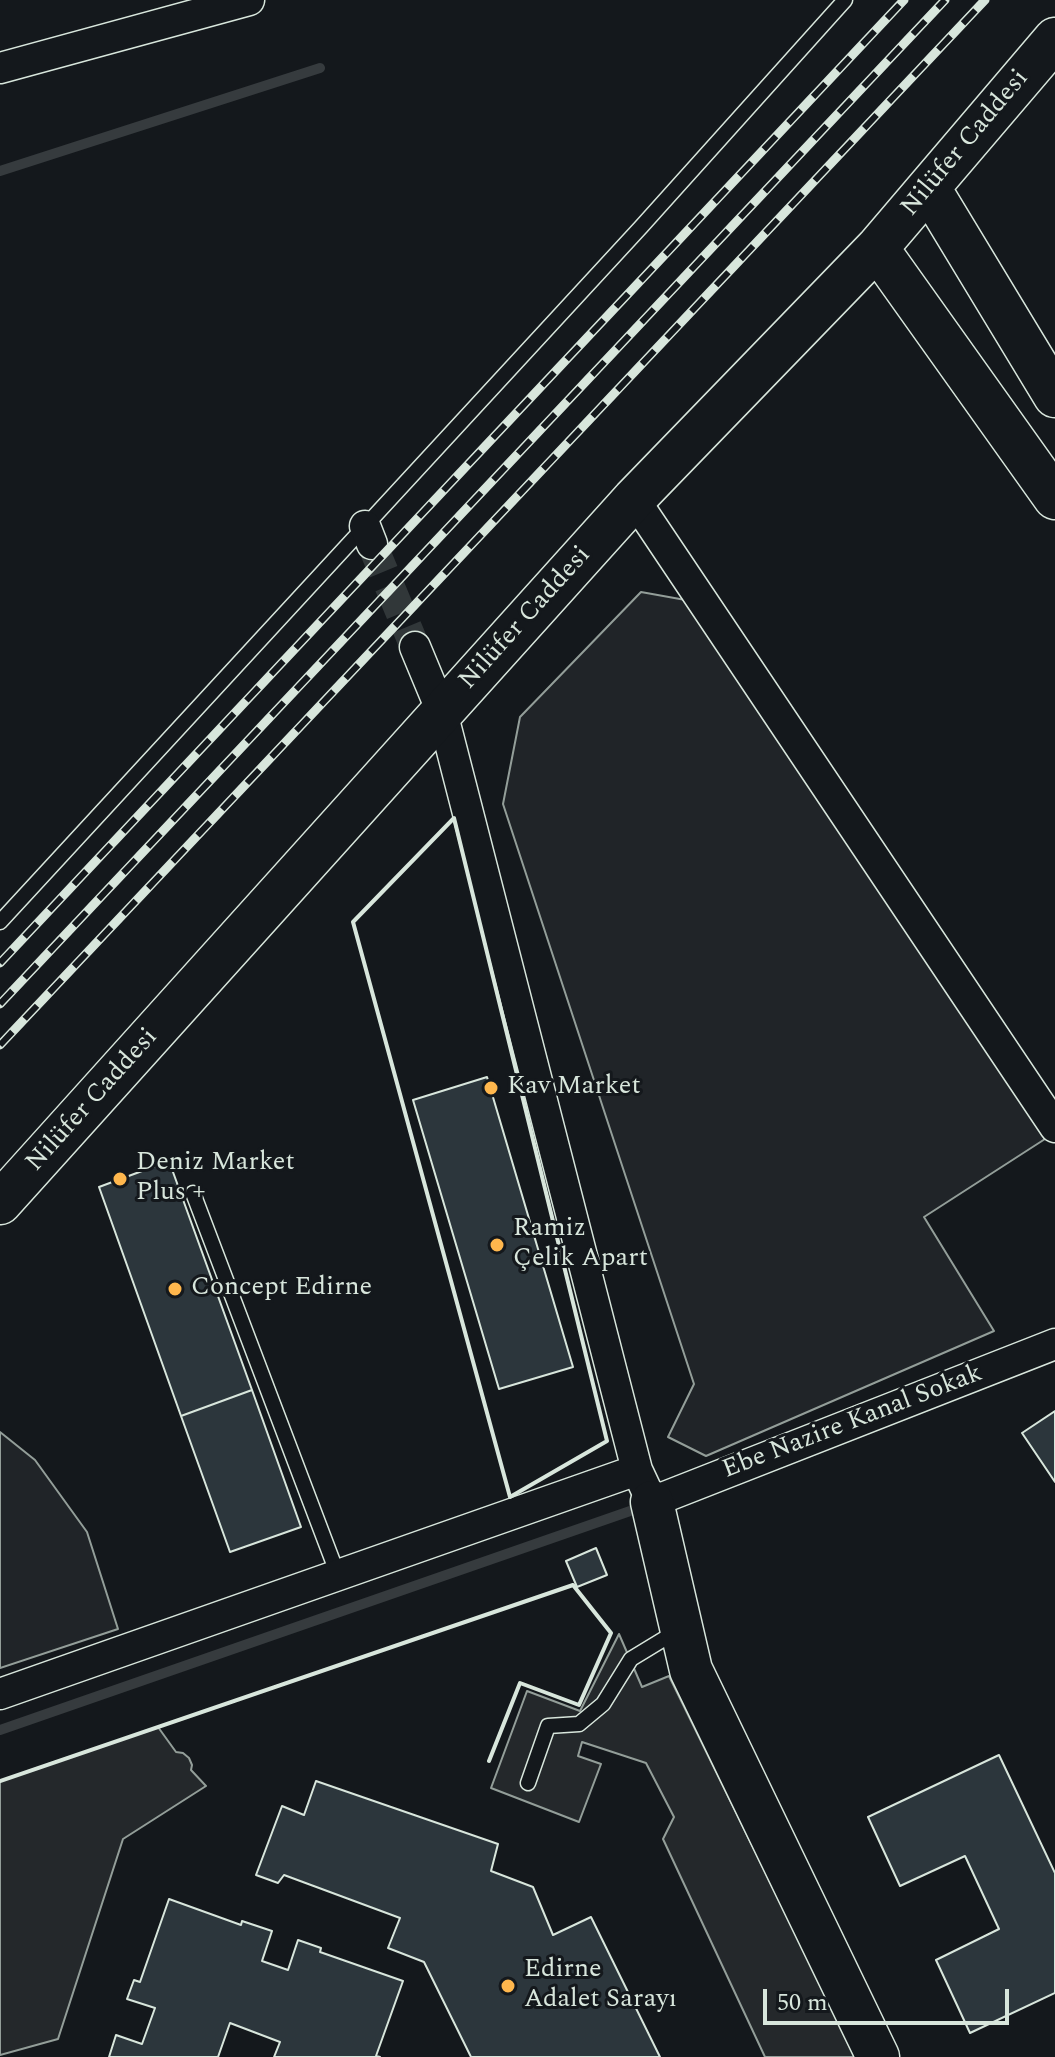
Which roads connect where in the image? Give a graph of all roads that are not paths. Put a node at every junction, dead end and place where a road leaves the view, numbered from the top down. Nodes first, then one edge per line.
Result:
1 (249, 0) edge
2 (845, 0) edge
3 (1055, 39) edge
4 (0, 68) edge
5 (929, 188) junction
6 (877, 248) junction
7 (1055, 396) edge
8 (1055, 498) edge
9 (634, 499) junction
10 (415, 647) tunnel mouth
11 (442, 712) junction
12 (0, 922) edge
13 (1055, 1127) edge
14 (193, 1193) dead end
15 (0, 1203) edge
16 (1055, 1344) edge
17 (644, 1486) junction
18 (338, 1575) junction
19 (681, 1628) junction
20 (0, 1694) edge
21 (528, 1783) dead end
22 (878, 2057) edge

1 - 4 street
2 - 12 lane
3 - 5 main road, Nilüfer Caddesi
5 - 6 main road, Nilüfer Caddesi
5 - 7 main road
6 - 8 main road
6 - 9 main road, Nilüfer Caddesi
9 - 11 main road, Nilüfer Caddesi
9 - 13 street
10 - 11 street
11 - 15 main road, Nilüfer Caddesi
11 - 17 street
14 - 18 lane
16 - 17 street, Ebe Nazire Kanal Sokak
17 - 18 street, Ebe Nazire Kanal Sokak
17 - 19 main road
18 - 20 street, Ebe Nazire Kanal Sokak
19 - 21 lane
19 - 22 main road

